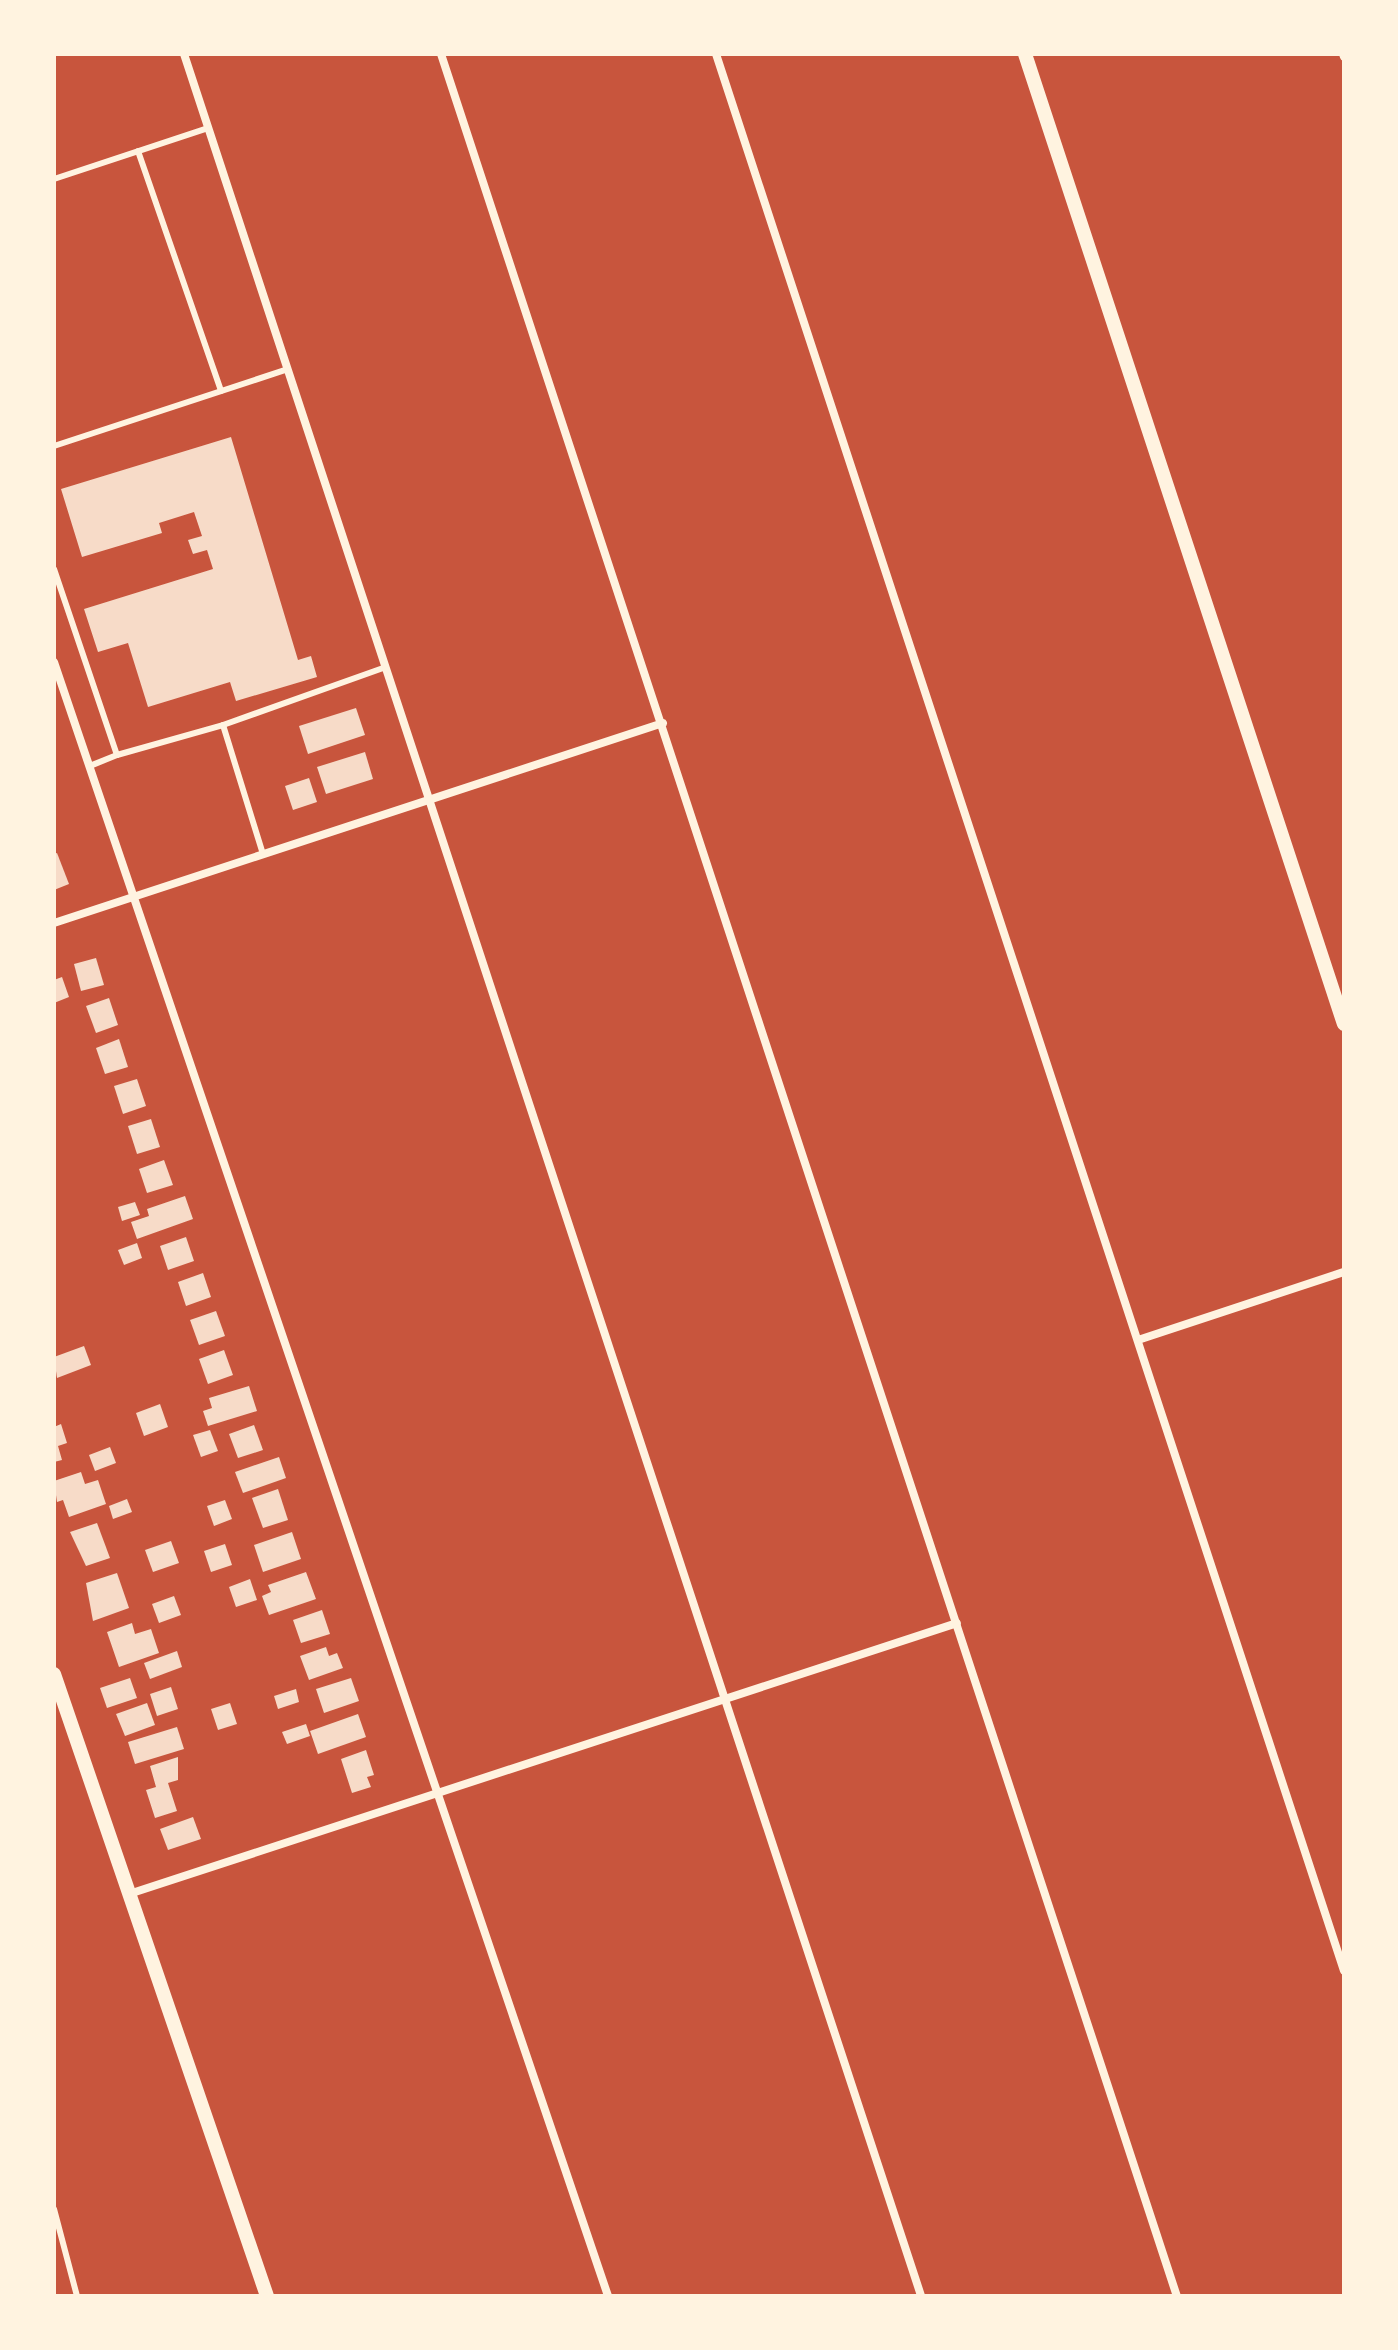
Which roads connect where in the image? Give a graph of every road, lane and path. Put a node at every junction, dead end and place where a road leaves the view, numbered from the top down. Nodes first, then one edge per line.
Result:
1 (184, 54) edge
2 (441, 54) edge
3 (716, 54) edge
4 (1025, 54) edge
5 (208, 128) junction
6 (138, 151) junction
7 (54, 179) edge
8 (288, 369) junction
9 (221, 391) junction
10 (54, 445) edge
11 (54, 569) edge
12 (54, 662) edge
13 (387, 667) junction
14 (663, 723) junction
15 (223, 725) junction
16 (117, 755) junction
17 (90, 766) junction
18 (430, 799) junction
19 (263, 854) junction
20 (135, 896) junction
21 (54, 923) edge
22 (1344, 1024) edge
23 (1344, 1272) edge
24 (1138, 1340) junction
25 (957, 1623) junction
26 (54, 1674) edge
27 (727, 1698) junction
28 (439, 1793) junction
29 (129, 1894) junction
30 (1344, 1971) edge
31 (54, 2209) edge
32 (77, 2296) edge
33 (267, 2296) edge
34 (608, 2296) edge
35 (921, 2296) edge
36 (1177, 2296) edge

1 - 5 street
2 - 14 street
3 - 24 street
4 - 22 street
5 - 6 lane
5 - 8 street
6 - 7 lane
6 - 9 lane
8 - 9 lane
8 - 13 street
9 - 10 lane
11 - 16 lane
12 - 17 street
13 - 15 lane
13 - 18 street
14 - 18 street
14 - 25 street
15 - 16 lane
15 - 19 lane
16 - 17 lane
17 - 20 street
18 - 19 street
18 - 27 street
19 - 20 street
20 - 21 street
20 - 28 street
23 - 24 street
24 - 30 street
25 - 27 street
25 - 36 street
26 - 29 street
27 - 28 street
27 - 35 street
28 - 29 street
28 - 34 street
29 - 33 street
31 - 32 lane

